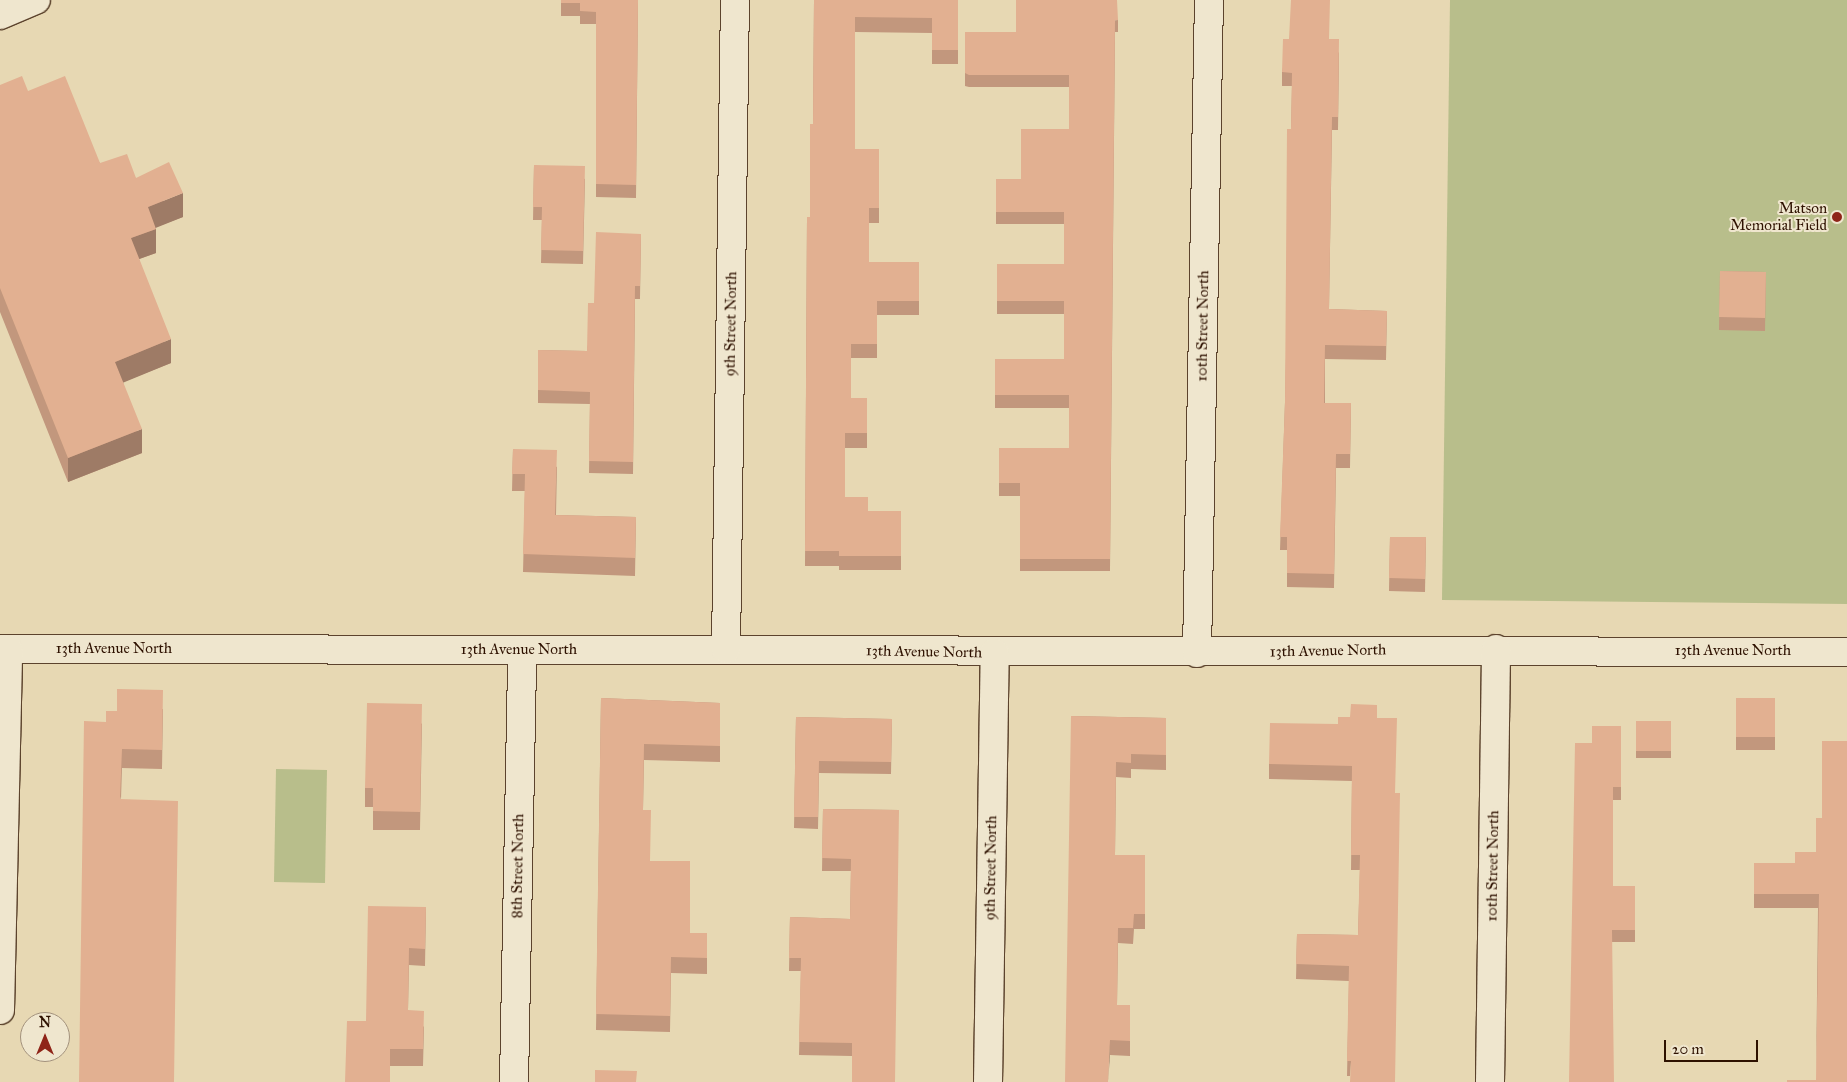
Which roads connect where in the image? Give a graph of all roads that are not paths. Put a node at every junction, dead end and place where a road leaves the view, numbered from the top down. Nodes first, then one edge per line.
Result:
1 (36, 0) edge
2 (735, 0) edge
3 (1209, 0) edge
4 (0, 15) edge
5 (4, 649) edge
6 (726, 649) junction
7 (1496, 649) junction
8 (522, 650) junction
9 (1847, 652) edge
10 (994, 653) junction
11 (1197, 653) junction
12 (0, 1010) edge
13 (514, 1082) edge
14 (988, 1082) edge
15 (1490, 1082) edge

1 - 4 street
2 - 6 street, 9th Street North
3 - 11 street, 10th Street North
5 - 8 street, 13th Avenue North
5 - 12 street
6 - 8 street, 13th Avenue North
6 - 10 street, 13th Avenue North
7 - 9 street, 13th Avenue North
7 - 11 street, 13th Avenue North
7 - 15 street, 10th Street North
8 - 13 street, 8th Street North
10 - 11 street, 13th Avenue North
10 - 14 street, 9th Street North

